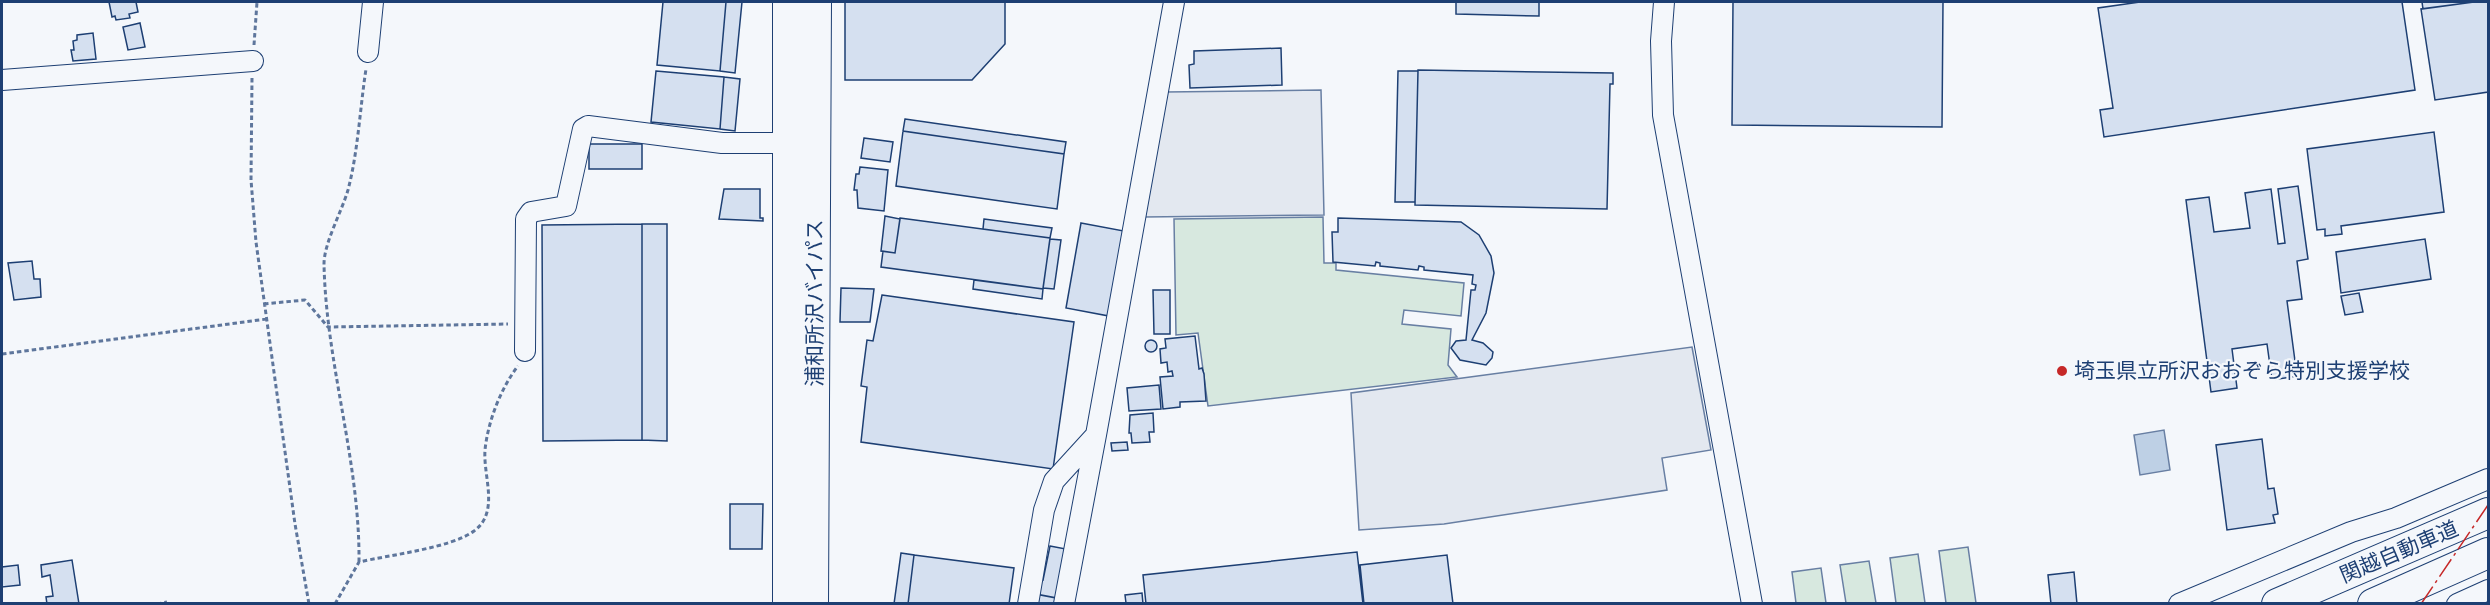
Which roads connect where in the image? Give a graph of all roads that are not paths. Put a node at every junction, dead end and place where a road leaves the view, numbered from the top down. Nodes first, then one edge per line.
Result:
1 (373, 2) edge
2 (788, 2) edge
3 (816, 2) edge
4 (1174, 2) edge
5 (1664, 2) edge
6 (368, 52) road end
7 (253, 61) road end
8 (2, 80) edge
9 (789, 143) junction
10 (525, 351) road end
11 (1096, 435) junction
12 (2488, 479) edge
13 (2488, 513) edge
14 (2488, 553) edge
15 (2488, 590) edge
16 (788, 603) edge
17 (813, 603) edge
18 (1028, 603) edge
19 (1064, 603) edge
20 (1752, 603) edge
21 (2179, 603) edge
22 (2277, 603) edge
23 (2373, 603) edge
24 (2457, 603) edge

1 - 6 street
2 - 9 highway, 浦和所沢バイパス
3 - 17 highway, 浦和所沢バイパス
4 - 11 street
5 - 20 street
7 - 8 street
9 - 10 street
9 - 16 highway, 浦和所沢バイパス
11 - 18 street
11 - 19 street
12 - 21 street
13 - 22 highway, 関越自動車道
14 - 23 highway, 関越自動車道
15 - 24 street

